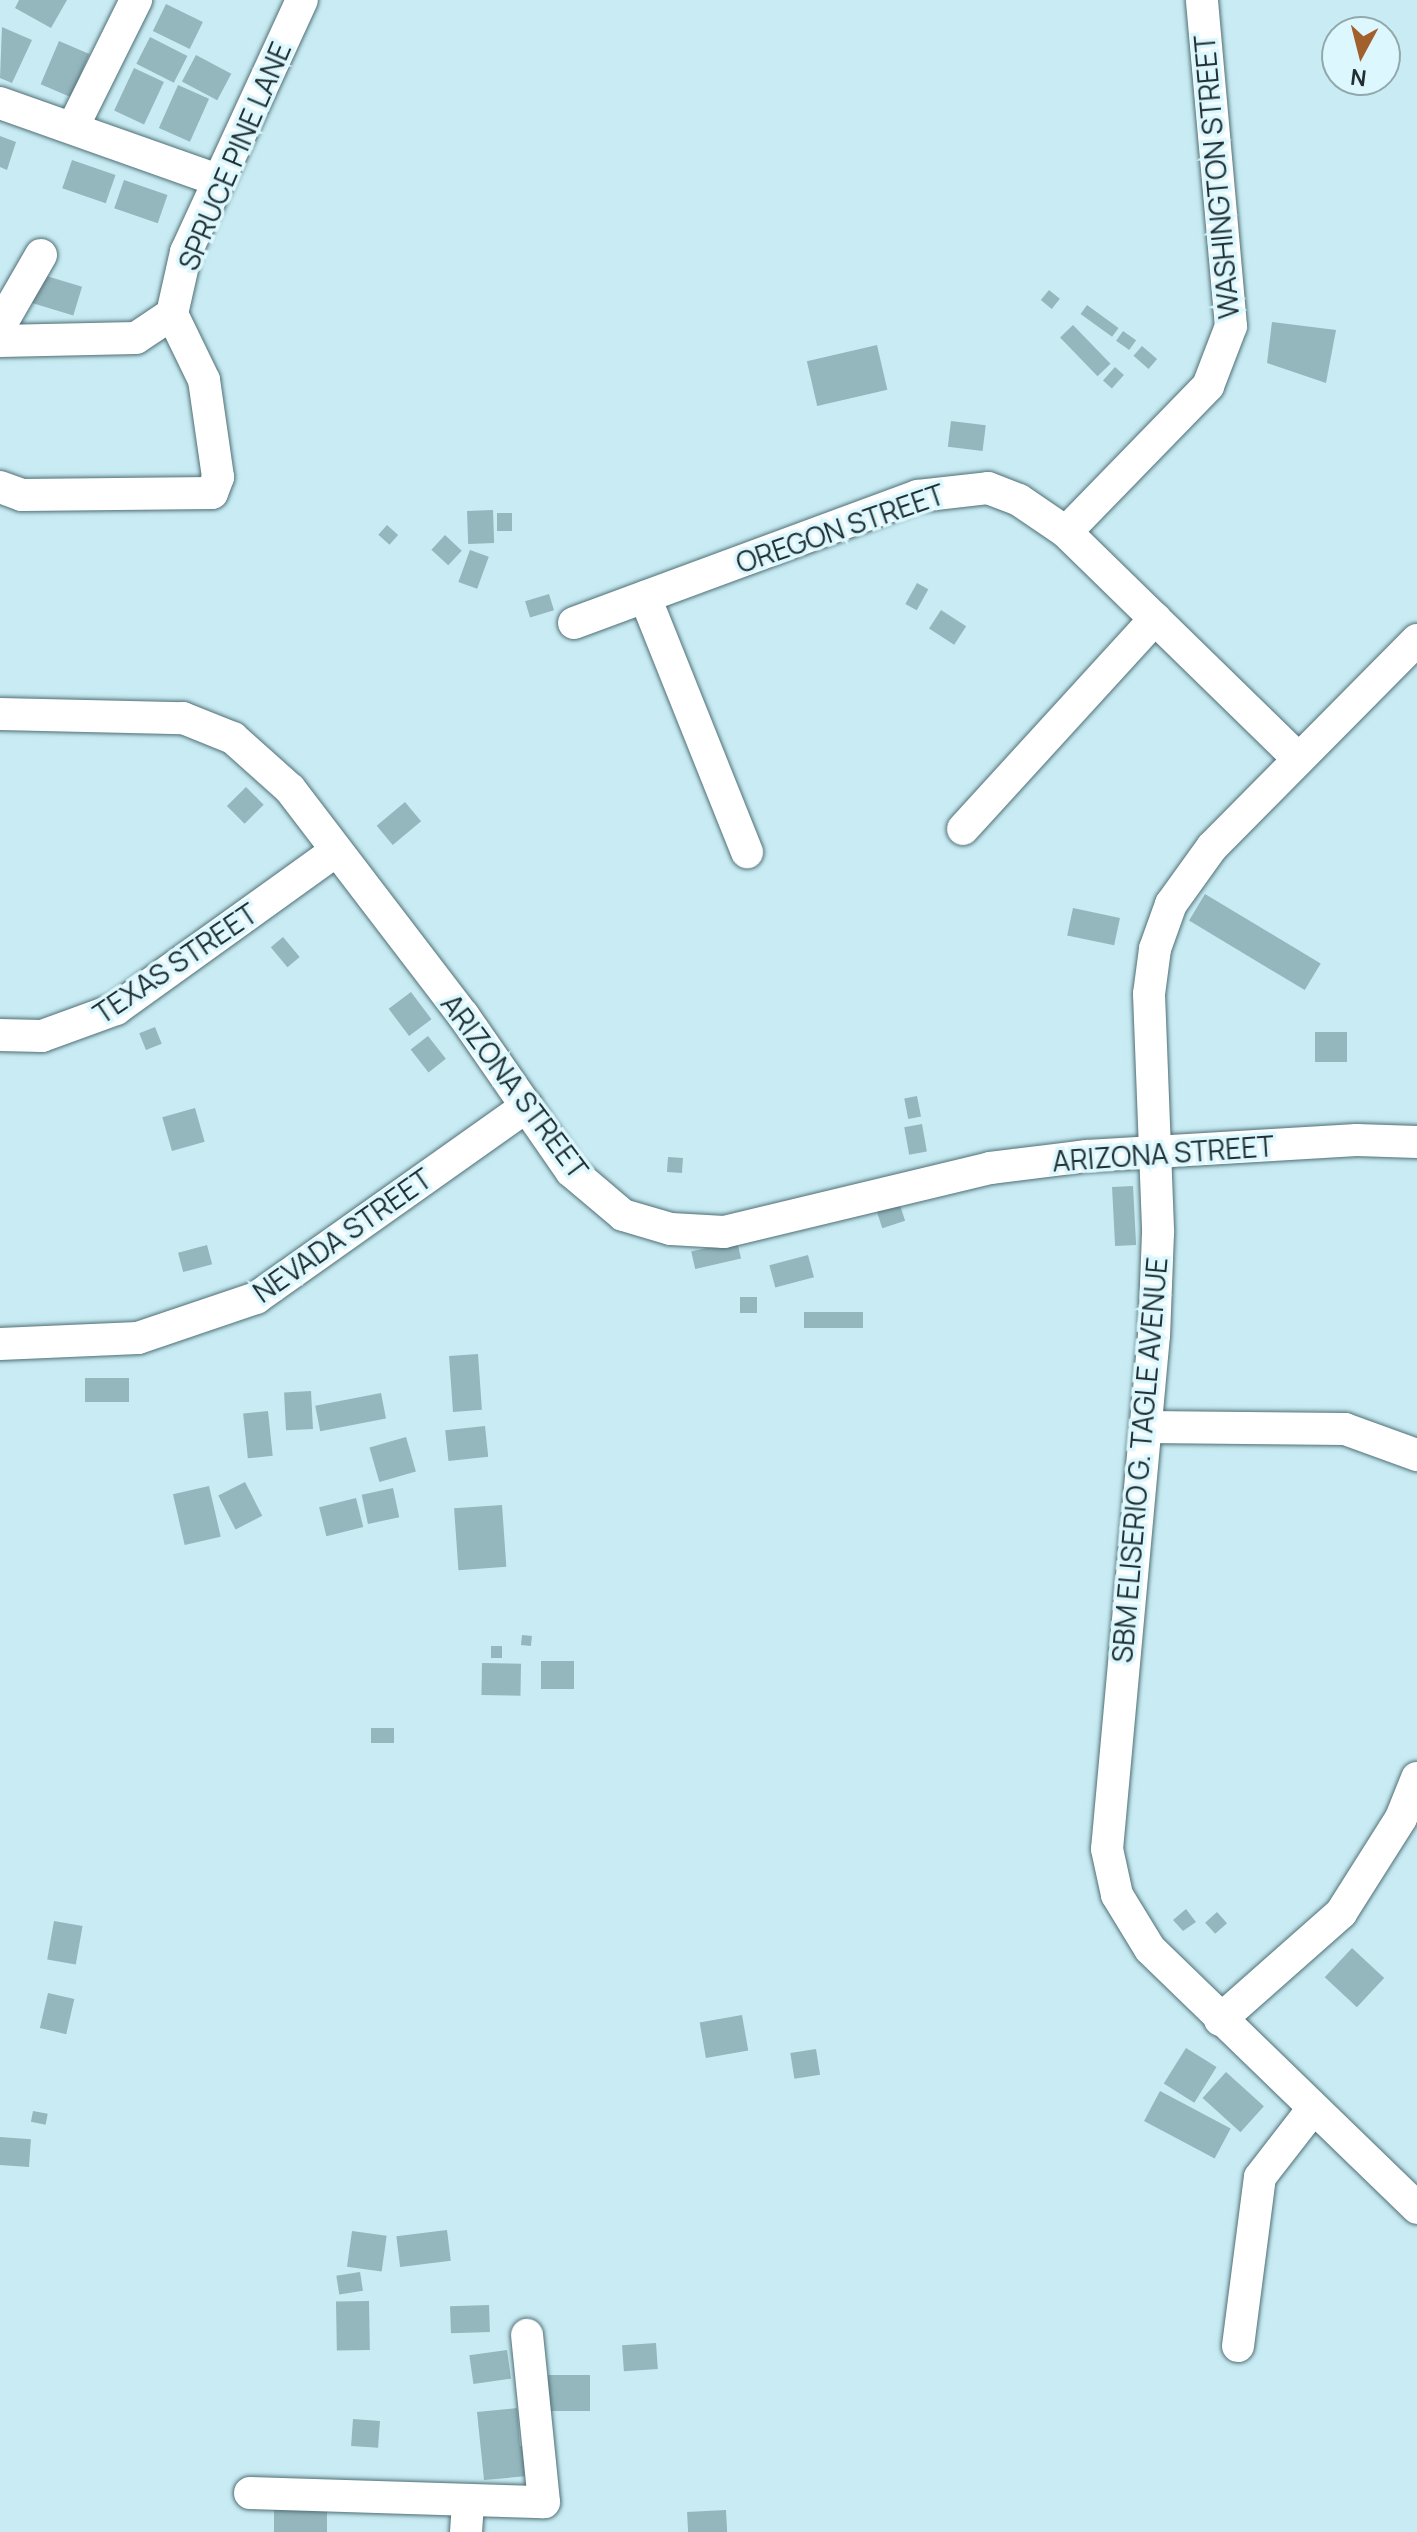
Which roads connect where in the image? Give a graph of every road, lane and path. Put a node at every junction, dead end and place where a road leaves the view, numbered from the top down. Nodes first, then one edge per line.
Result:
1 (136, 0) edge
2 (302, 0) edge
3 (1202, 0) edge
4 (0, 103) edge
5 (73, 127) junction
6 (218, 180) junction
7 (41, 255) dead end
8 (172, 314) junction
9 (0, 326) edge
10 (0, 341) edge
11 (0, 487) edge
12 (1066, 532) junction
13 (645, 597) junction
14 (1155, 619) junction
15 (574, 623) dead end
16 (1417, 640) edge
17 (0, 714) edge
18 (1299, 759) junction
19 (963, 829) dead end
20 (336, 851) junction
21 (747, 852) dead end
22 (0, 1035) edge
23 (527, 1106) junction
24 (1417, 1142) edge
25 (1152, 1153) junction
26 (0, 1344) edge
27 (1147, 1427) junction
28 (1417, 1455) edge
29 (1417, 1778) edge
30 (1220, 2020) junction
31 (1312, 2110) junction
32 (1417, 2208) edge
33 (527, 2335) dead end
34 (1238, 2346) dead end
35 (250, 2493) dead end
36 (468, 2500) junction
37 (466, 2532) edge

1 - 5 street
2 - 6 street, SPRUCE PINE LANE
3 - 12 street, WASHINGTON STREET
4 - 5 street
5 - 6 street
6 - 8 street, SPRUCE PINE LANE
7 - 9 street
8 - 10 street
8 - 11 street
12 - 13 street, OREGON STREET
12 - 14 street, OREGON STREET
13 - 15 street, OREGON STREET
13 - 21 street
14 - 18 street, OREGON STREET
14 - 19 street
16 - 18 street, SBM ELISERIO G. TAGLE AVENUE
17 - 20 street, ARIZONA STREET
18 - 25 street, SBM ELISERIO G. TAGLE AVENUE
20 - 22 street, TEXAS STREET
20 - 23 street, ARIZONA STREET
23 - 25 street, ARIZONA STREET
23 - 26 street, NEVADA STREET
24 - 25 street, ARIZONA STREET
25 - 27 street, SBM ELISERIO G. TAGLE AVENUE
27 - 28 street
27 - 30 street, SBM ELISERIO G. TAGLE AVENUE
29 - 30 street
30 - 31 street, SBM ELISERIO G. TAGLE AVENUE
31 - 32 street, SBM ELISERIO G. TAGLE AVENUE
31 - 34 street
33 - 36 street
35 - 36 street
36 - 37 street

